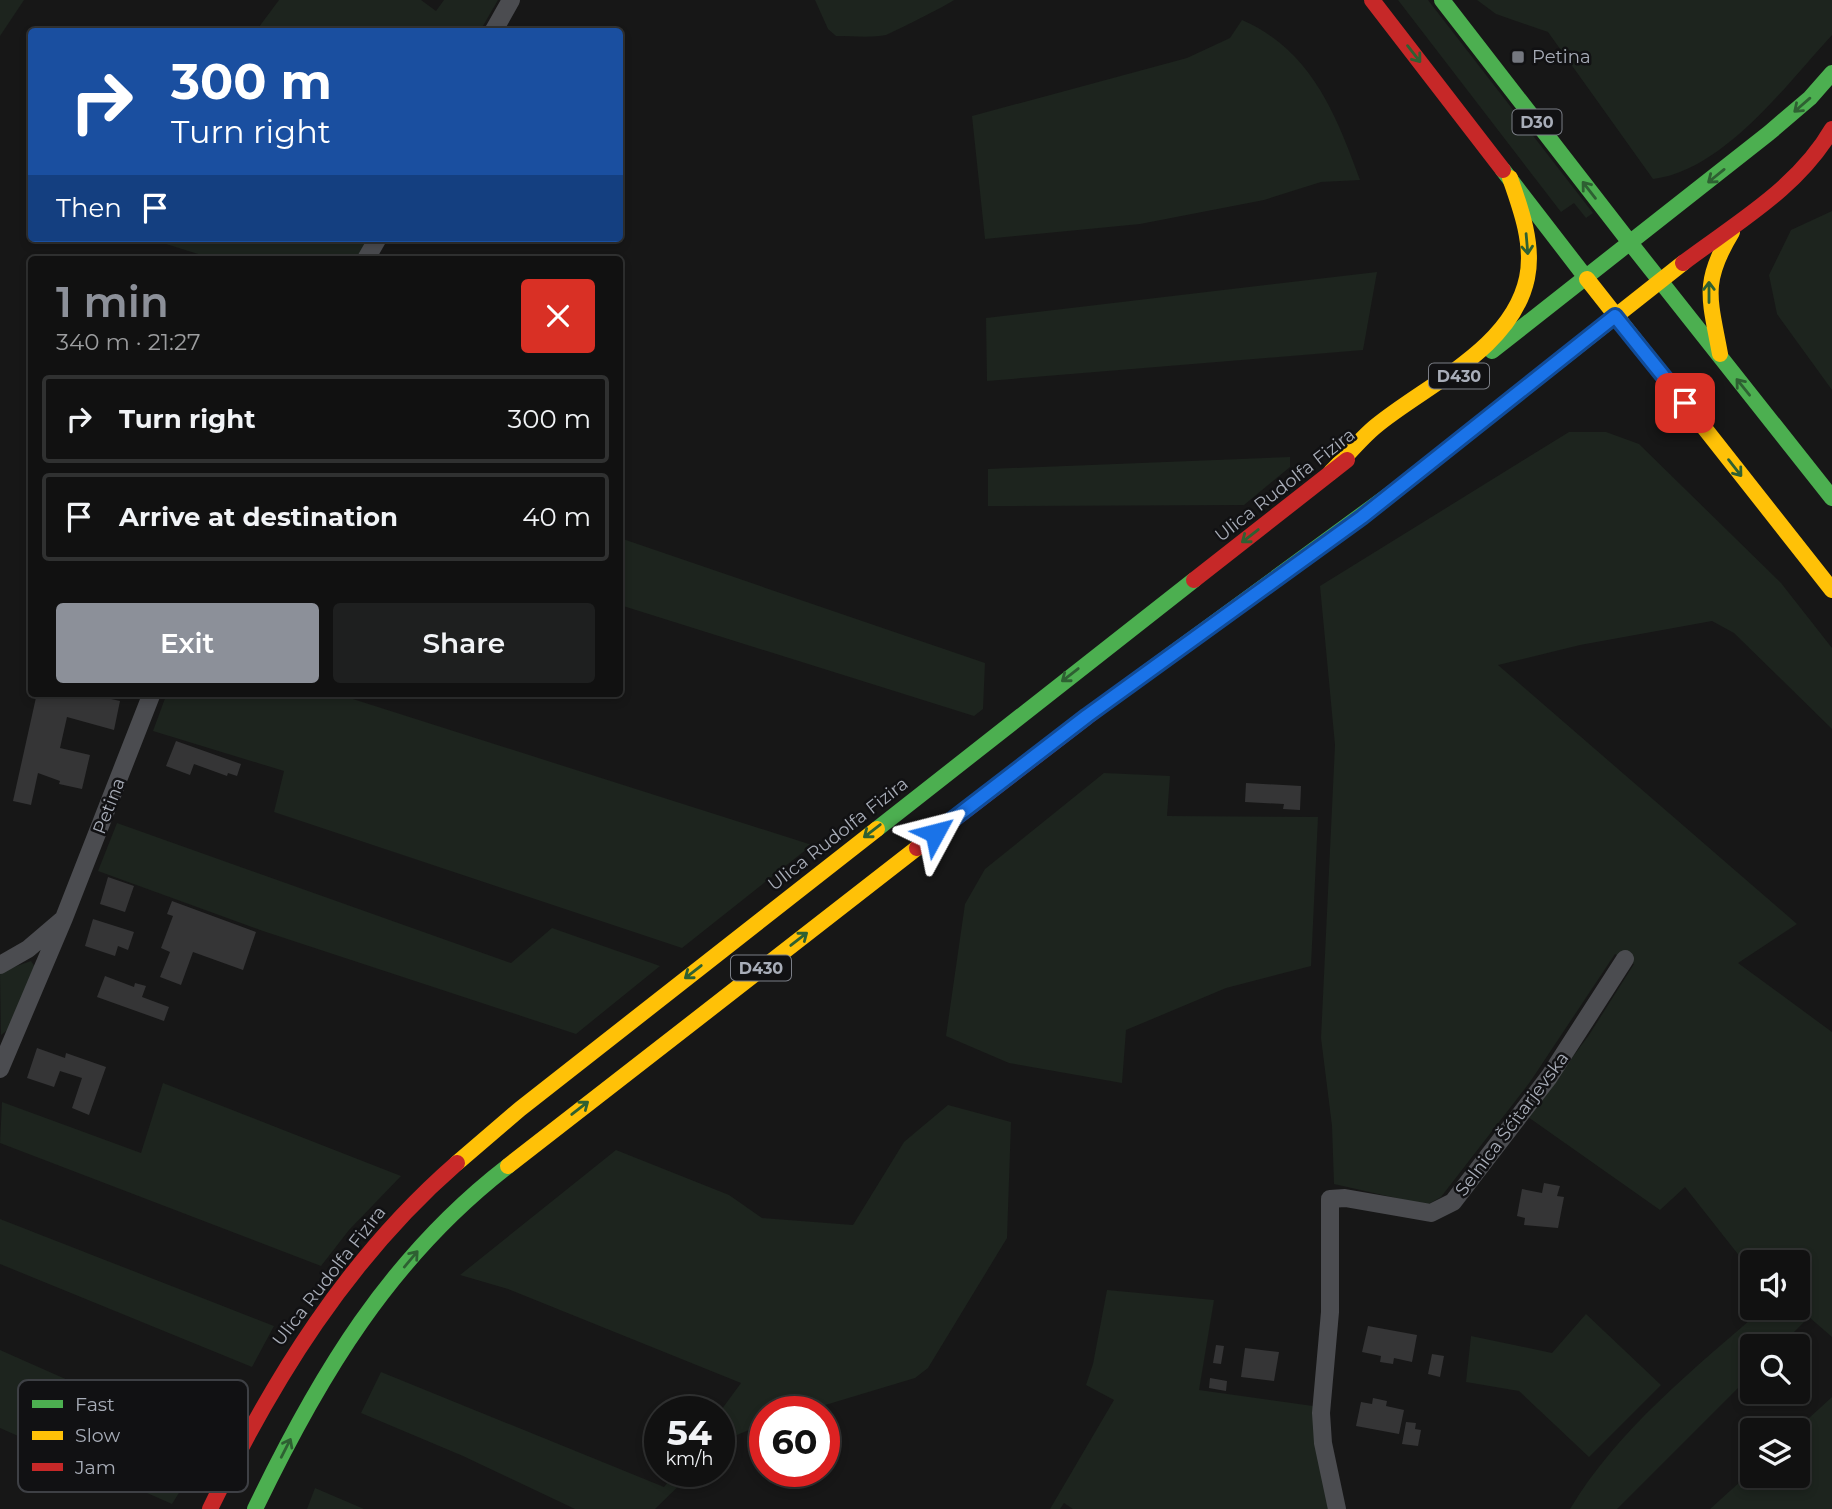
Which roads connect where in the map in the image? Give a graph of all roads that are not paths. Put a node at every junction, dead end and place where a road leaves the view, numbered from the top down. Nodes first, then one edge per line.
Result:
1 (511, 0) edge
2 (1372, 0) edge
3 (1442, 0) edge
4 (495, 28) edge
5 (1832, 73) edge
6 (1832, 129) edge
7 (1510, 178) junction
8 (1743, 216) junction
9 (1631, 244) junction
10 (1587, 279) junction
11 (1660, 280) junction
12 (1615, 316) junction
13 (1721, 359) junction
14 (1331, 472) junction
15 (1832, 498) edge
16 (1832, 590) edge
17 (150, 697) edge
18 (64, 918) junction
19 (1625, 959) dead end
20 (0, 965) edge
21 (0, 1069) edge
22 (248, 1437) edge
23 (219, 1492) edge
24 (210, 1509) edge
25 (255, 1509) edge
26 (1337, 1509) edge

1 - 4 street
2 -> 7 main road
9 -> 3 main road, D30
5 -> 9 main road, Ulica Rudolfa Fizira
6 - 8 main road
7 - 10 main road
7 -> 14 main road
8 - 11 main road
13 -> 8 main road
9 - 10 main road, Ulica Rudolfa Fizira
9 - 11 main road, D30
10 - 12 main road
10 - 14 main road, Ulica Rudolfa Fizira / D430
11 - 12 main road
11 - 13 main road, D30
12 -> 16 main road
25 -> 12 main road, D430
15 -> 13 main road, D30
14 -> 22 main road, Ulica Rudolfa Fizira / D430
17 - 18 street, Petina
18 - 20 street, Petina
18 - 21 street, Petina
19 - 26 street, Selnica Šćitarjevska
23 -> 24 main road, Ulica Rudolfa Fizira / D430

